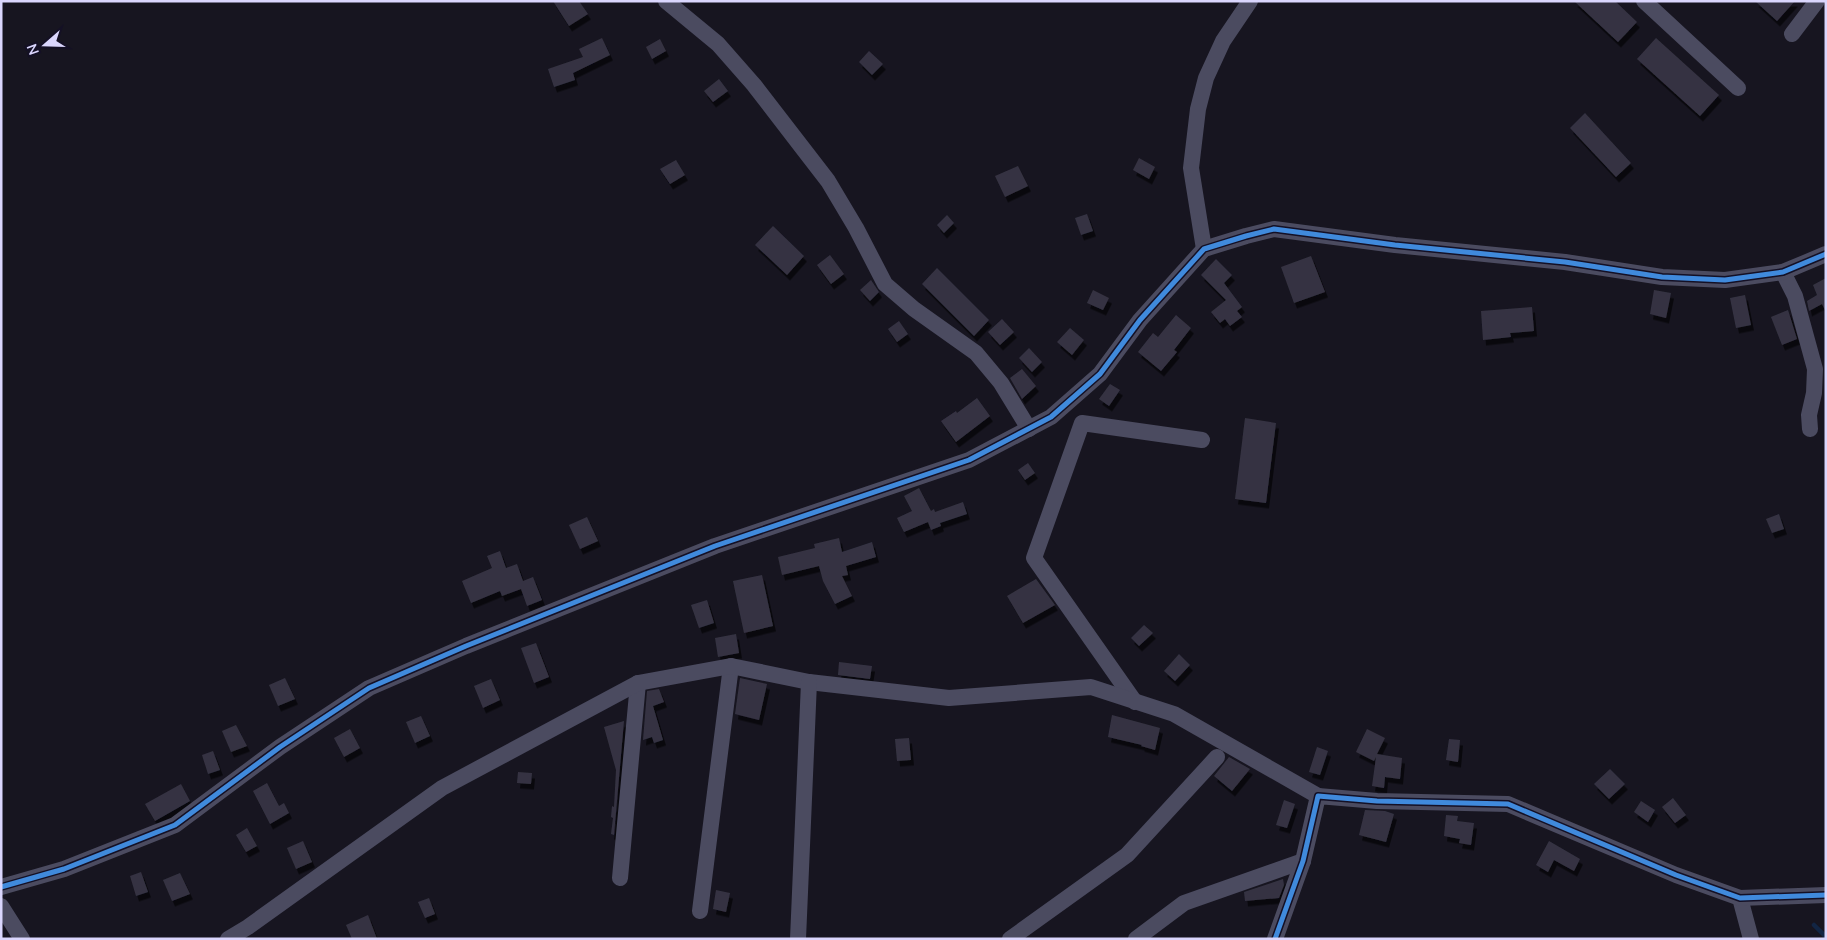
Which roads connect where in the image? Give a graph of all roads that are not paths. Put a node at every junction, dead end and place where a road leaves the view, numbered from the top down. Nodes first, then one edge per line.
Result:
1 (666, 1) edge
2 (1250, 1) edge
3 (1644, 1) edge
4 (1817, 1) edge
5 (1792, 34) dead end
6 (1738, 88) dead end
7 (1204, 249) junction
8 (1826, 254) edge
9 (1784, 272) junction
10 (1815, 369) junction
11 (1826, 398) edge
12 (1028, 428) junction
13 (1810, 429) dead end
14 (1202, 440) dead end
15 (731, 666) junction
16 (809, 682) junction
17 (638, 683) junction
18 (1135, 702) junction
19 (1217, 757) dead end
20 (1318, 796) junction
21 (1303, 861) junction
22 (620, 878) dead end
23 (1, 887) edge
24 (1826, 895) edge
25 (1740, 898) junction
26 (1, 906) edge
27 (700, 911) dead end
28 (22, 939) edge
29 (228, 939) edge
30 (798, 939) edge
31 (1010, 939) edge
32 (1136, 939) edge
33 (1275, 939) edge
34 (1751, 939) edge

1 - 12 street
2 - 7 street
3 - 6 street
4 - 5 street
7 - 9 street
7 - 12 street
8 - 9 street
9 - 10 street
10 - 11 street
10 - 13 street
12 - 23 street
14 - 18 street
15 - 16 street
15 - 17 street
15 - 27 street
16 - 18 street
16 - 30 street
17 - 22 street
17 - 29 street
18 - 20 street
19 - 31 street
20 - 21 street
20 - 25 street
21 - 32 street
21 - 33 street
24 - 25 street
25 - 34 street
26 - 28 street

